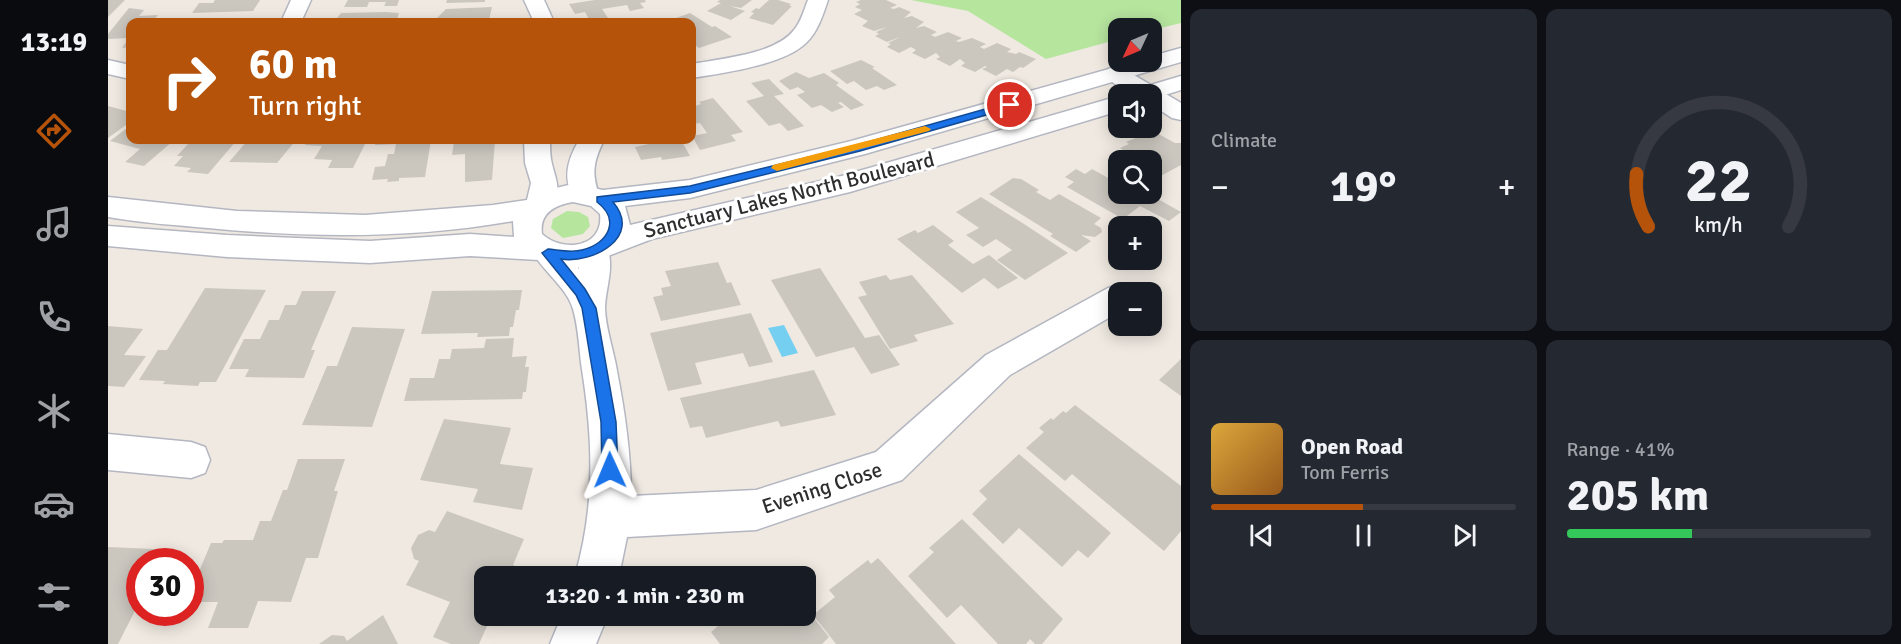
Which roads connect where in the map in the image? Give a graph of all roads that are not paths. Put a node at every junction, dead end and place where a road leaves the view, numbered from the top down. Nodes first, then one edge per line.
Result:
1 (301, 0) edge
2 (534, 0) edge
3 (818, 0) edge
4 (293, 18) edge
5 (542, 18) edge
6 (1181, 55) edge
7 (108, 67) edge
8 (696, 70) edge
9 (126, 71) edge
10 (1116, 74) junction
11 (1181, 83) edge
12 (1132, 84) edge
13 (1162, 90) edge
14 (1162, 102) edge
15 (1108, 106) edge
16 (1181, 113) edge
17 (537, 144) edge
18 (589, 144) edge
19 (593, 197) junction
20 (538, 206) junction
21 (108, 207) edge
22 (108, 236) edge
23 (596, 250) junction
24 (544, 251) junction
25 (1108, 303) edge
26 (589, 308) junction
27 (108, 452) edge
28 (191, 460) dead end
29 (611, 517) junction
30 (600, 566) edge
31 (580, 626) edge
32 (573, 644) edge

1 - 4 street
2 - 5 street
3 - 8 street
6 - 10 street, Sanctuary Lakes North Boulevard
7 - 9 street
10 - 12 street
10 - 19 street, Sanctuary Lakes North Boulevard
11 - 13 street
14 - 16 street
15 - 23 street, Sanctuary Lakes North Boulevard
17 - 20 street
18 - 19 street
19 - 20 street
19 - 23 street
20 - 21 street
20 - 24 street
22 - 24 street
23 - 24 street
23 - 26 street
24 - 26 street
25 - 29 street, Evening Close
26 - 29 street
27 - 28 street
29 - 30 street
31 - 32 street

